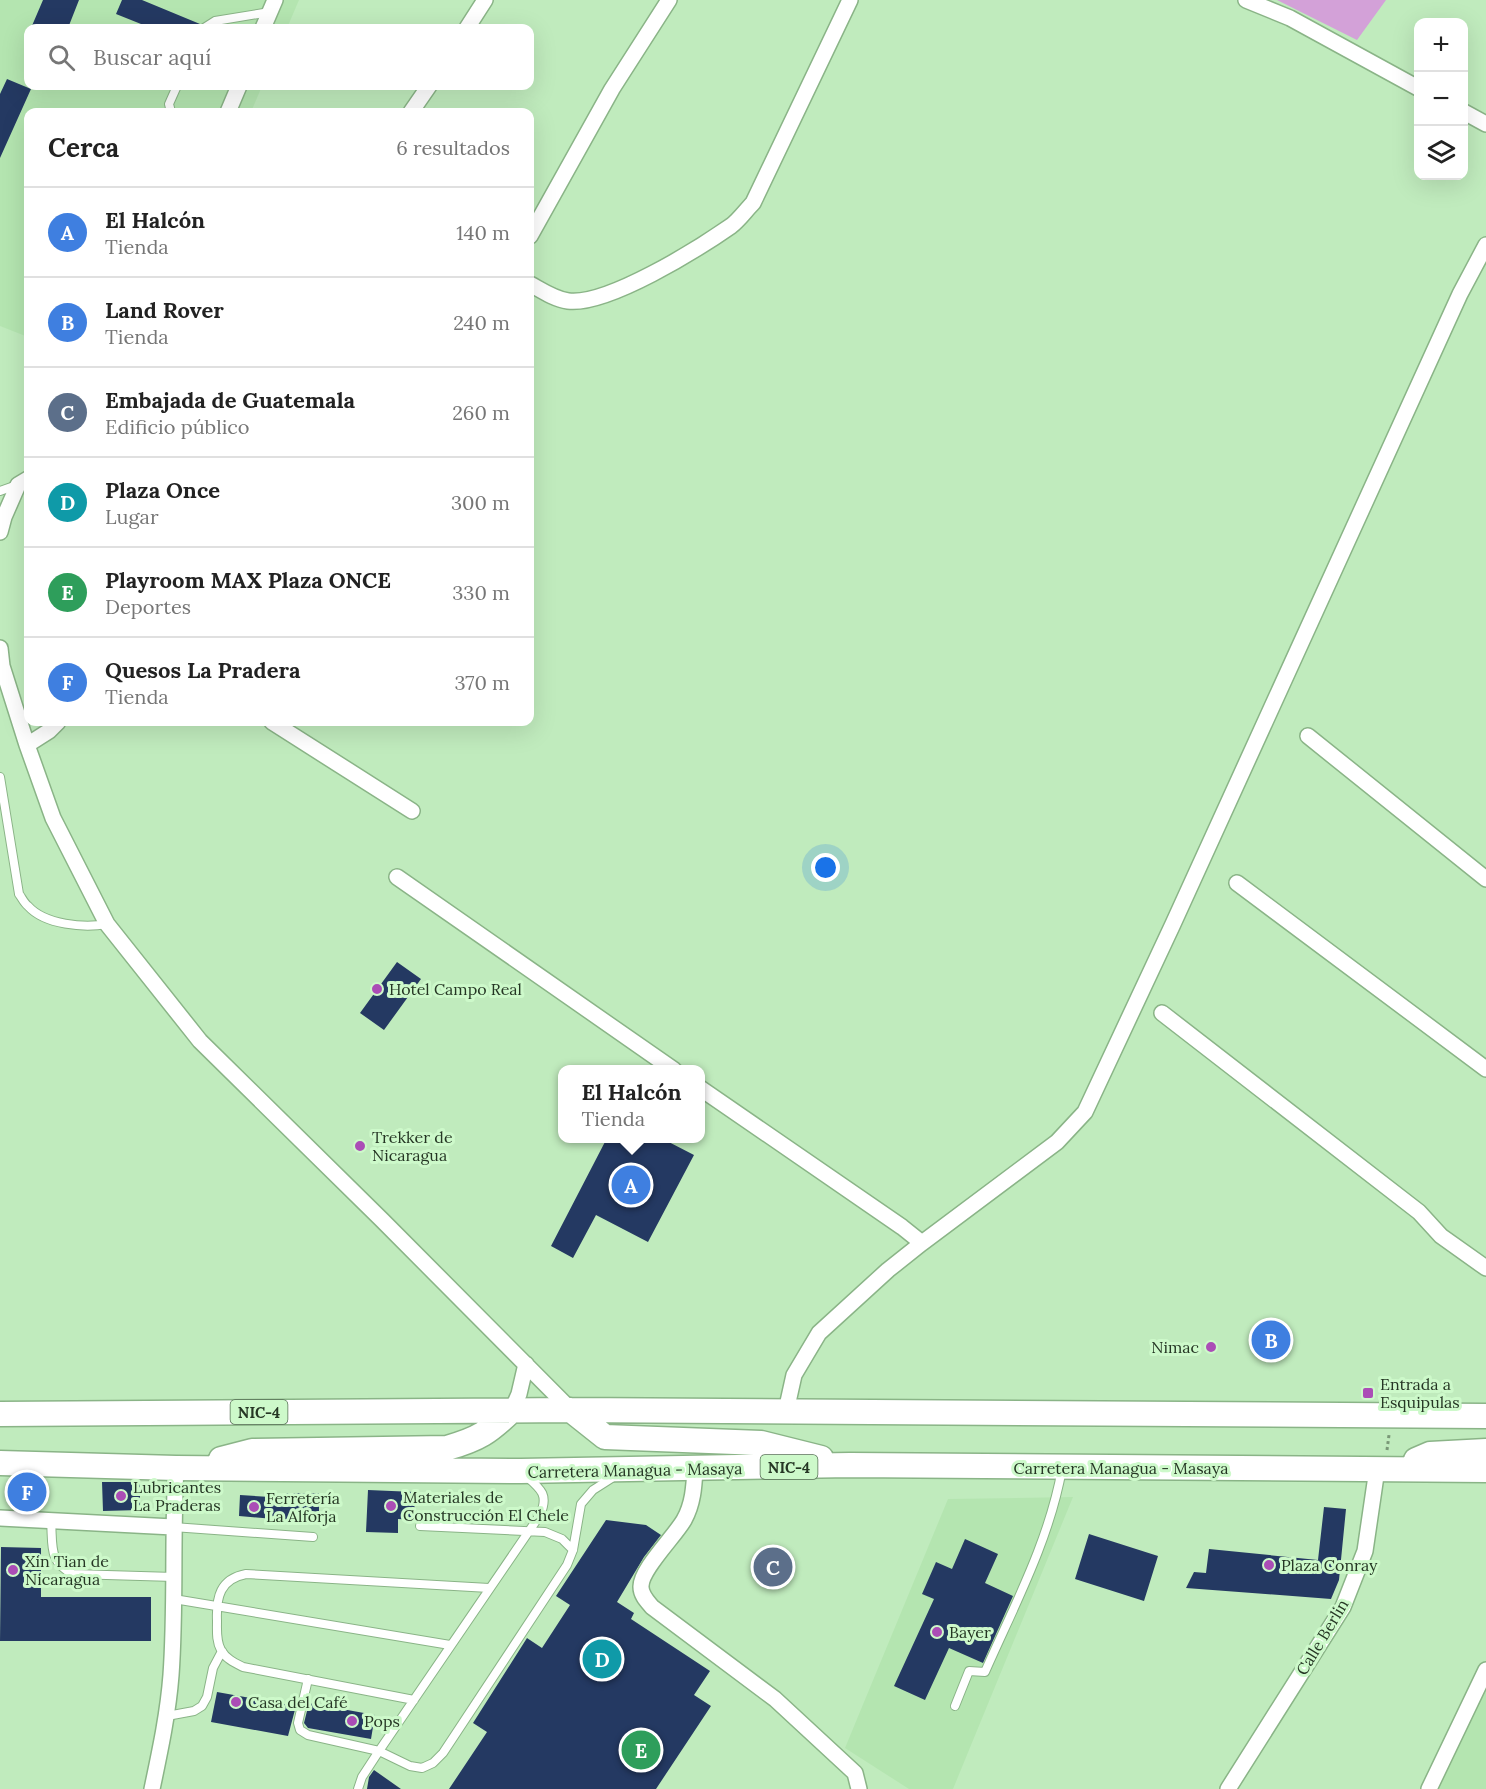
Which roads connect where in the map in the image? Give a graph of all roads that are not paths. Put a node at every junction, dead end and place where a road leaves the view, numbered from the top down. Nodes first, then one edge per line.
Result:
1 (485, 0) edge
2 (669, 0) edge
3 (850, 0) edge
4 (1245, 0) edge
5 (272, 6) edge
6 (210, 24) edge
7 (265, 24) edge
8 (470, 24) edge
9 (1414, 85) edge
10 (175, 90) edge
11 (237, 90) edge
12 (426, 90) edge
13 (170, 108) edge
14 (230, 108) edge
15 (414, 108) edge
16 (1468, 114) edge
17 (1486, 124) edge
18 (534, 229) edge
19 (1486, 245) edge
20 (534, 286) edge
21 (23, 482) edge
22 (0, 491) edge
23 (0, 532) edge
24 (0, 648) edge
25 (54, 726) edge
26 (278, 726) edge
27 (1308, 736) dead end
28 (27, 745) junction
29 (0, 777) edge
30 (412, 811) dead end
31 (398, 877) dead end
32 (1486, 879) edge
33 (1238, 883) dead end
34 (107, 924) junction
35 (1162, 1013) dead end
36 (667, 1065) edge
37 (1486, 1069) edge
38 (705, 1091) edge
39 (922, 1243) junction
40 (1486, 1268) edge
41 (526, 1364) junction
42 (512, 1410) junction
43 (571, 1410) junction
44 (786, 1411) junction
45 (2, 1416) edge
46 (1486, 1416) edge
47 (1486, 1451) edge
48 (0, 1463) edge
49 (850, 1465) junction
50 (183, 1468) junction
51 (1062, 1468) junction
52 (695, 1469) junction
53 (1388, 1469) junction
54 (624, 1470) junction
55 (1486, 1470) edge
56 (521, 1472) junction
57 (0, 1518) edge
58 (51, 1521) junction
59 (420, 1526) dead end
60 (173, 1527) junction
61 (529, 1532) junction
62 (313, 1537) dead end
63 (573, 1550) junction
64 (175, 1577) junction
65 (489, 1588) junction
66 (174, 1599) junction
67 (216, 1606) junction
68 (450, 1645) junction
69 (222, 1652) junction
70 (1486, 1670) edge
71 (308, 1679) junction
72 (414, 1700) junction
73 (955, 1706) dead end
74 (167, 1716) junction
75 (379, 1751) junction
76 (152, 1789) edge
77 (358, 1789) edge
78 (859, 1789) edge
79 (1228, 1789) edge
80 (1429, 1789) edge

1 - 8 street
2 - 18 street
3 - 20 street
4 - 9 street
5 - 6 lane
5 - 7 street
10 - 13 lane
11 - 14 street
12 - 15 street
16 - 17 street
19 - 39 street
21 - 22 lane
21 - 23 street
24 - 28 street
25 - 28 street
26 - 30 street
27 - 32 street
28 - 34 street
29 - 34 lane
31 - 36 street
33 - 37 street
34 - 41 street
35 - 40 street
38 - 39 street
39 - 44 street
41 - 42 street
41 - 43 street
42 - 43 highway, NIC-4
42 - 45 highway, NIC-4
42 - 50 highway
43 - 44 highway, NIC-4
43 - 49 highway
44 - 46 highway, NIC-4
47 - 53 highway
48 - 50 highway, Carretera Managua - Masaya / NIC-4
49 - 51 highway, Carretera Managua - Masaya / NIC-4
49 - 52 highway, Carretera Managua - Masaya / NIC-4
50 - 56 highway, Carretera Managua - Masaya / NIC-4
50 - 60 street
51 - 53 highway, Carretera Managua - Masaya / NIC-4
51 - 73 lane
52 - 54 highway, Carretera Managua - Masaya / NIC-4
52 - 78 street
53 - 55 highway, Carretera Managua - Masaya / NIC-4
53 - 79 street, Calle Berlin
54 - 56 highway, Carretera Managua - Masaya / NIC-4
54 - 63 lane
56 - 61 lane
57 - 58 street
58 - 60 street
58 - 64 lane
59 - 61 lane
60 - 62 lane
60 - 64 street
61 - 63 lane
61 - 65 lane
63 - 75 lane
64 - 66 street
65 - 67 lane
65 - 68 lane
66 - 67 lane
66 - 74 street
67 - 68 lane
67 - 69 lane
68 - 72 lane
69 - 71 lane
69 - 74 lane
70 - 80 street
71 - 72 lane
71 - 75 lane
72 - 75 lane
74 - 76 street
75 - 77 lane

